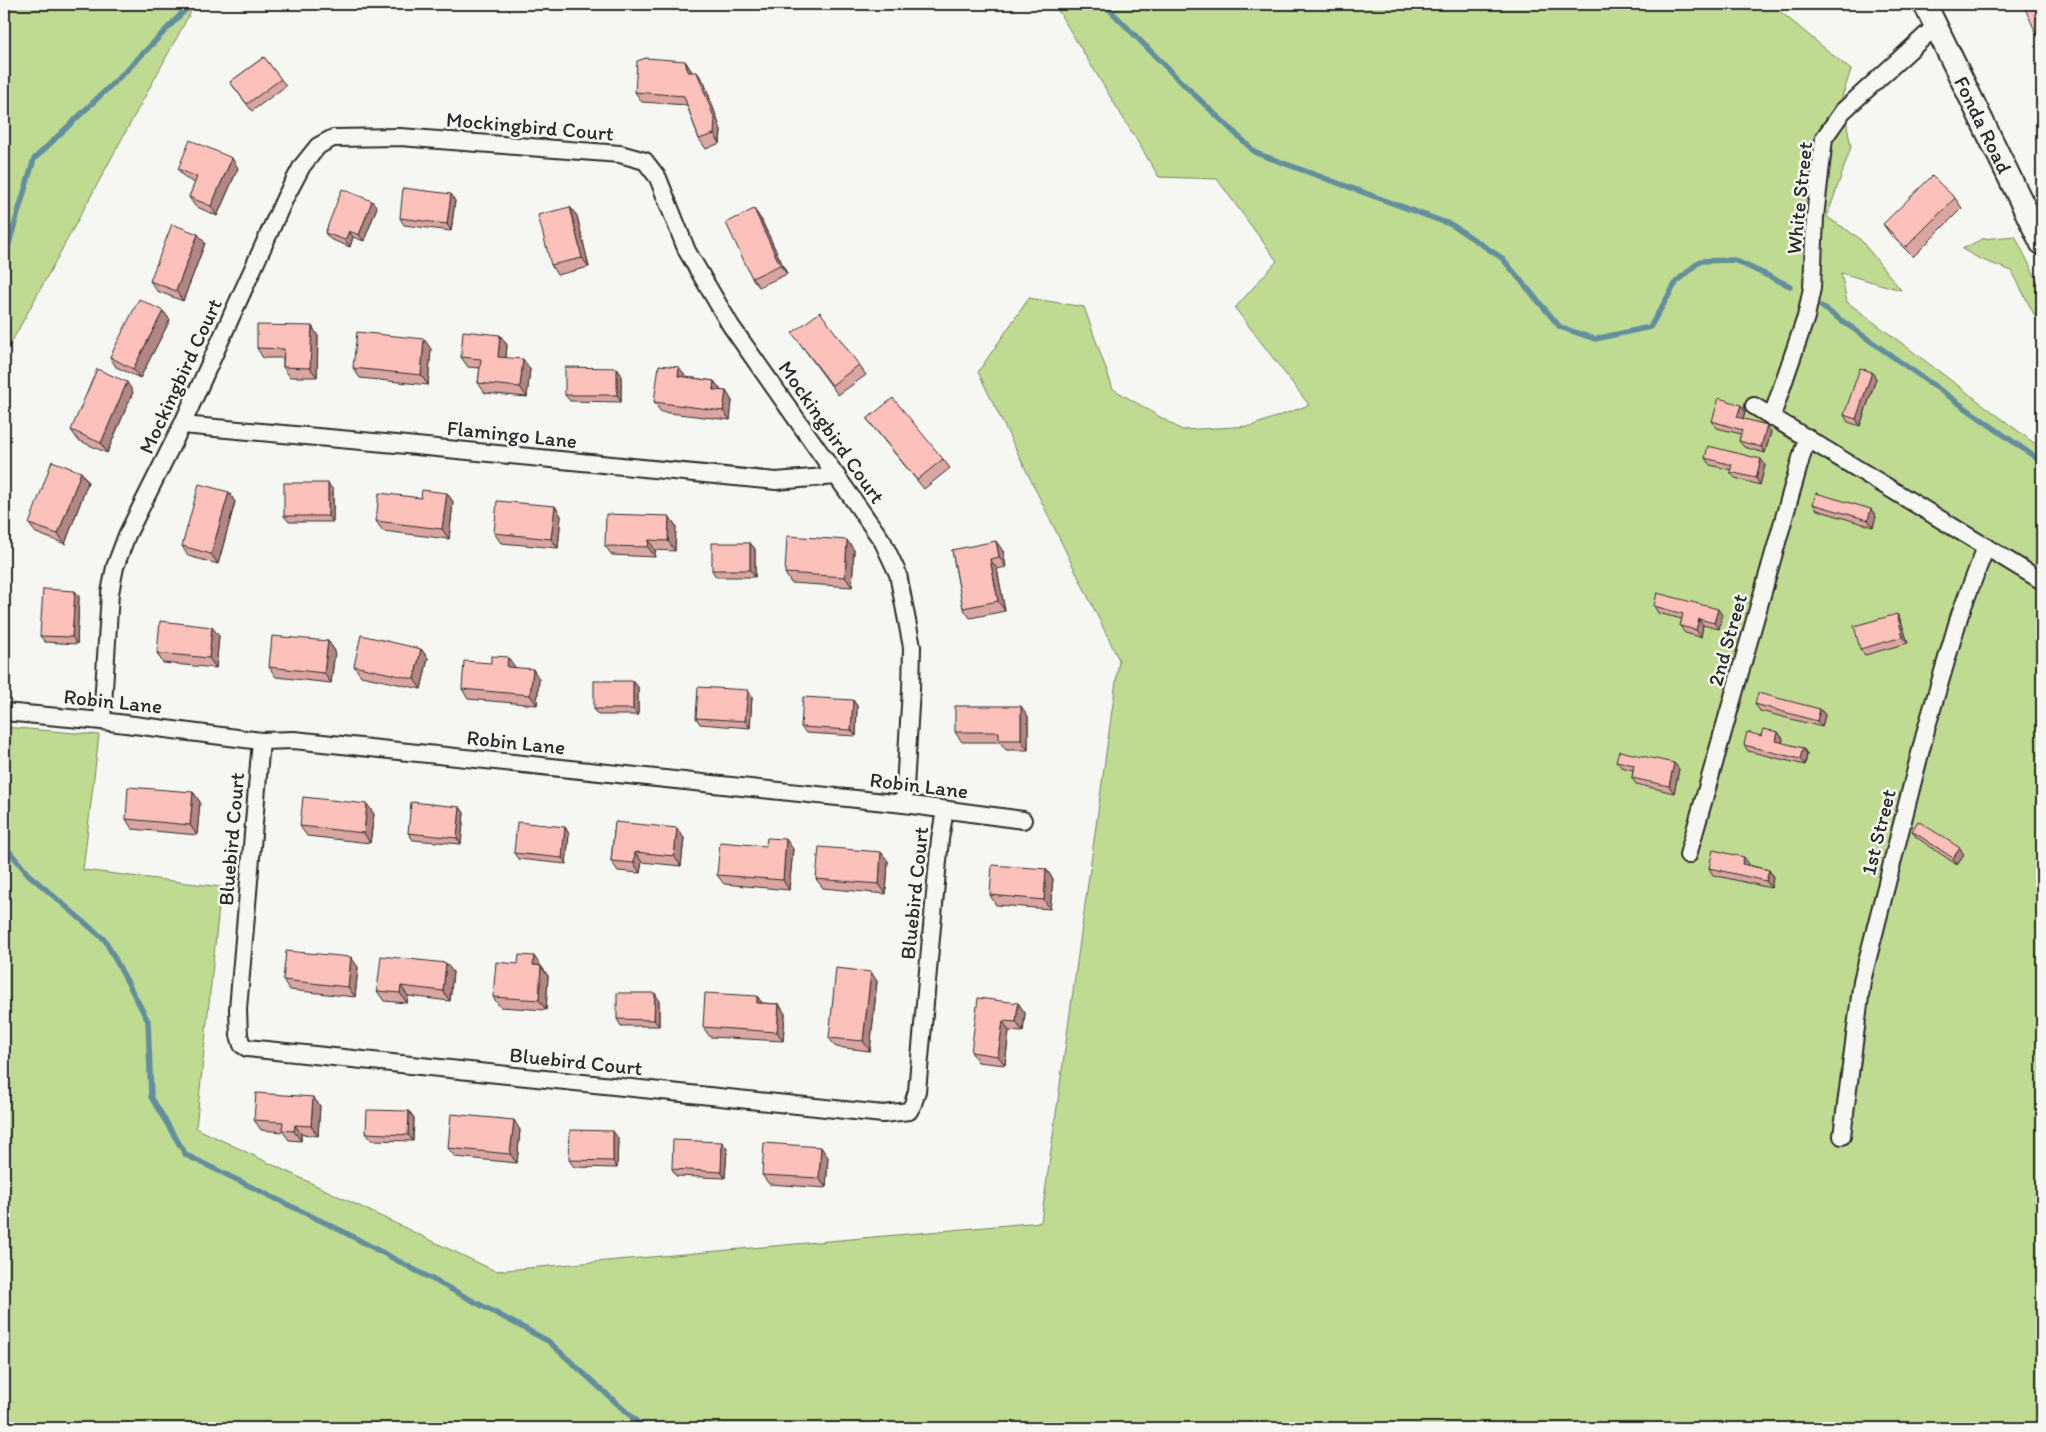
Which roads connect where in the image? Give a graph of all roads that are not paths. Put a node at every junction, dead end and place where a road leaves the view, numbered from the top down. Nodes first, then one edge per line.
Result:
1 (1925, 4) edge
2 (1936, 26) junction
3 (2042, 244) edge
4 (1754, 406) dead end
5 (1772, 416) junction
6 (182, 425) junction
7 (1807, 437) junction
8 (837, 476) junction
9 (1986, 547) junction
10 (2042, 581) edge
11 (4, 712) edge
12 (102, 720) junction
13 (261, 741) junction
14 (904, 804) junction
15 (945, 810) junction
16 (1023, 820) dead end
17 (1688, 855) dead end
18 (1842, 1136) dead end

1 - 2 street, Fonda Road
2 - 3 street, Fonda Road
2 - 5 street, White Street
4 - 5 street
5 - 7 street
6 - 8 street, Flamingo Lane
6 - 8 street, Mockingbird Court
6 - 12 street, Mockingbird Court
7 - 9 street
7 - 17 street, 2nd Street
8 - 14 street, Mockingbird Court
9 - 10 street
9 - 18 street, 1st Street
11 - 12 street, Robin Lane
12 - 13 street, Robin Lane
13 - 14 street, Robin Lane
13 - 15 street, Bluebird Court
14 - 15 street, Robin Lane
15 - 16 street, Robin Lane

